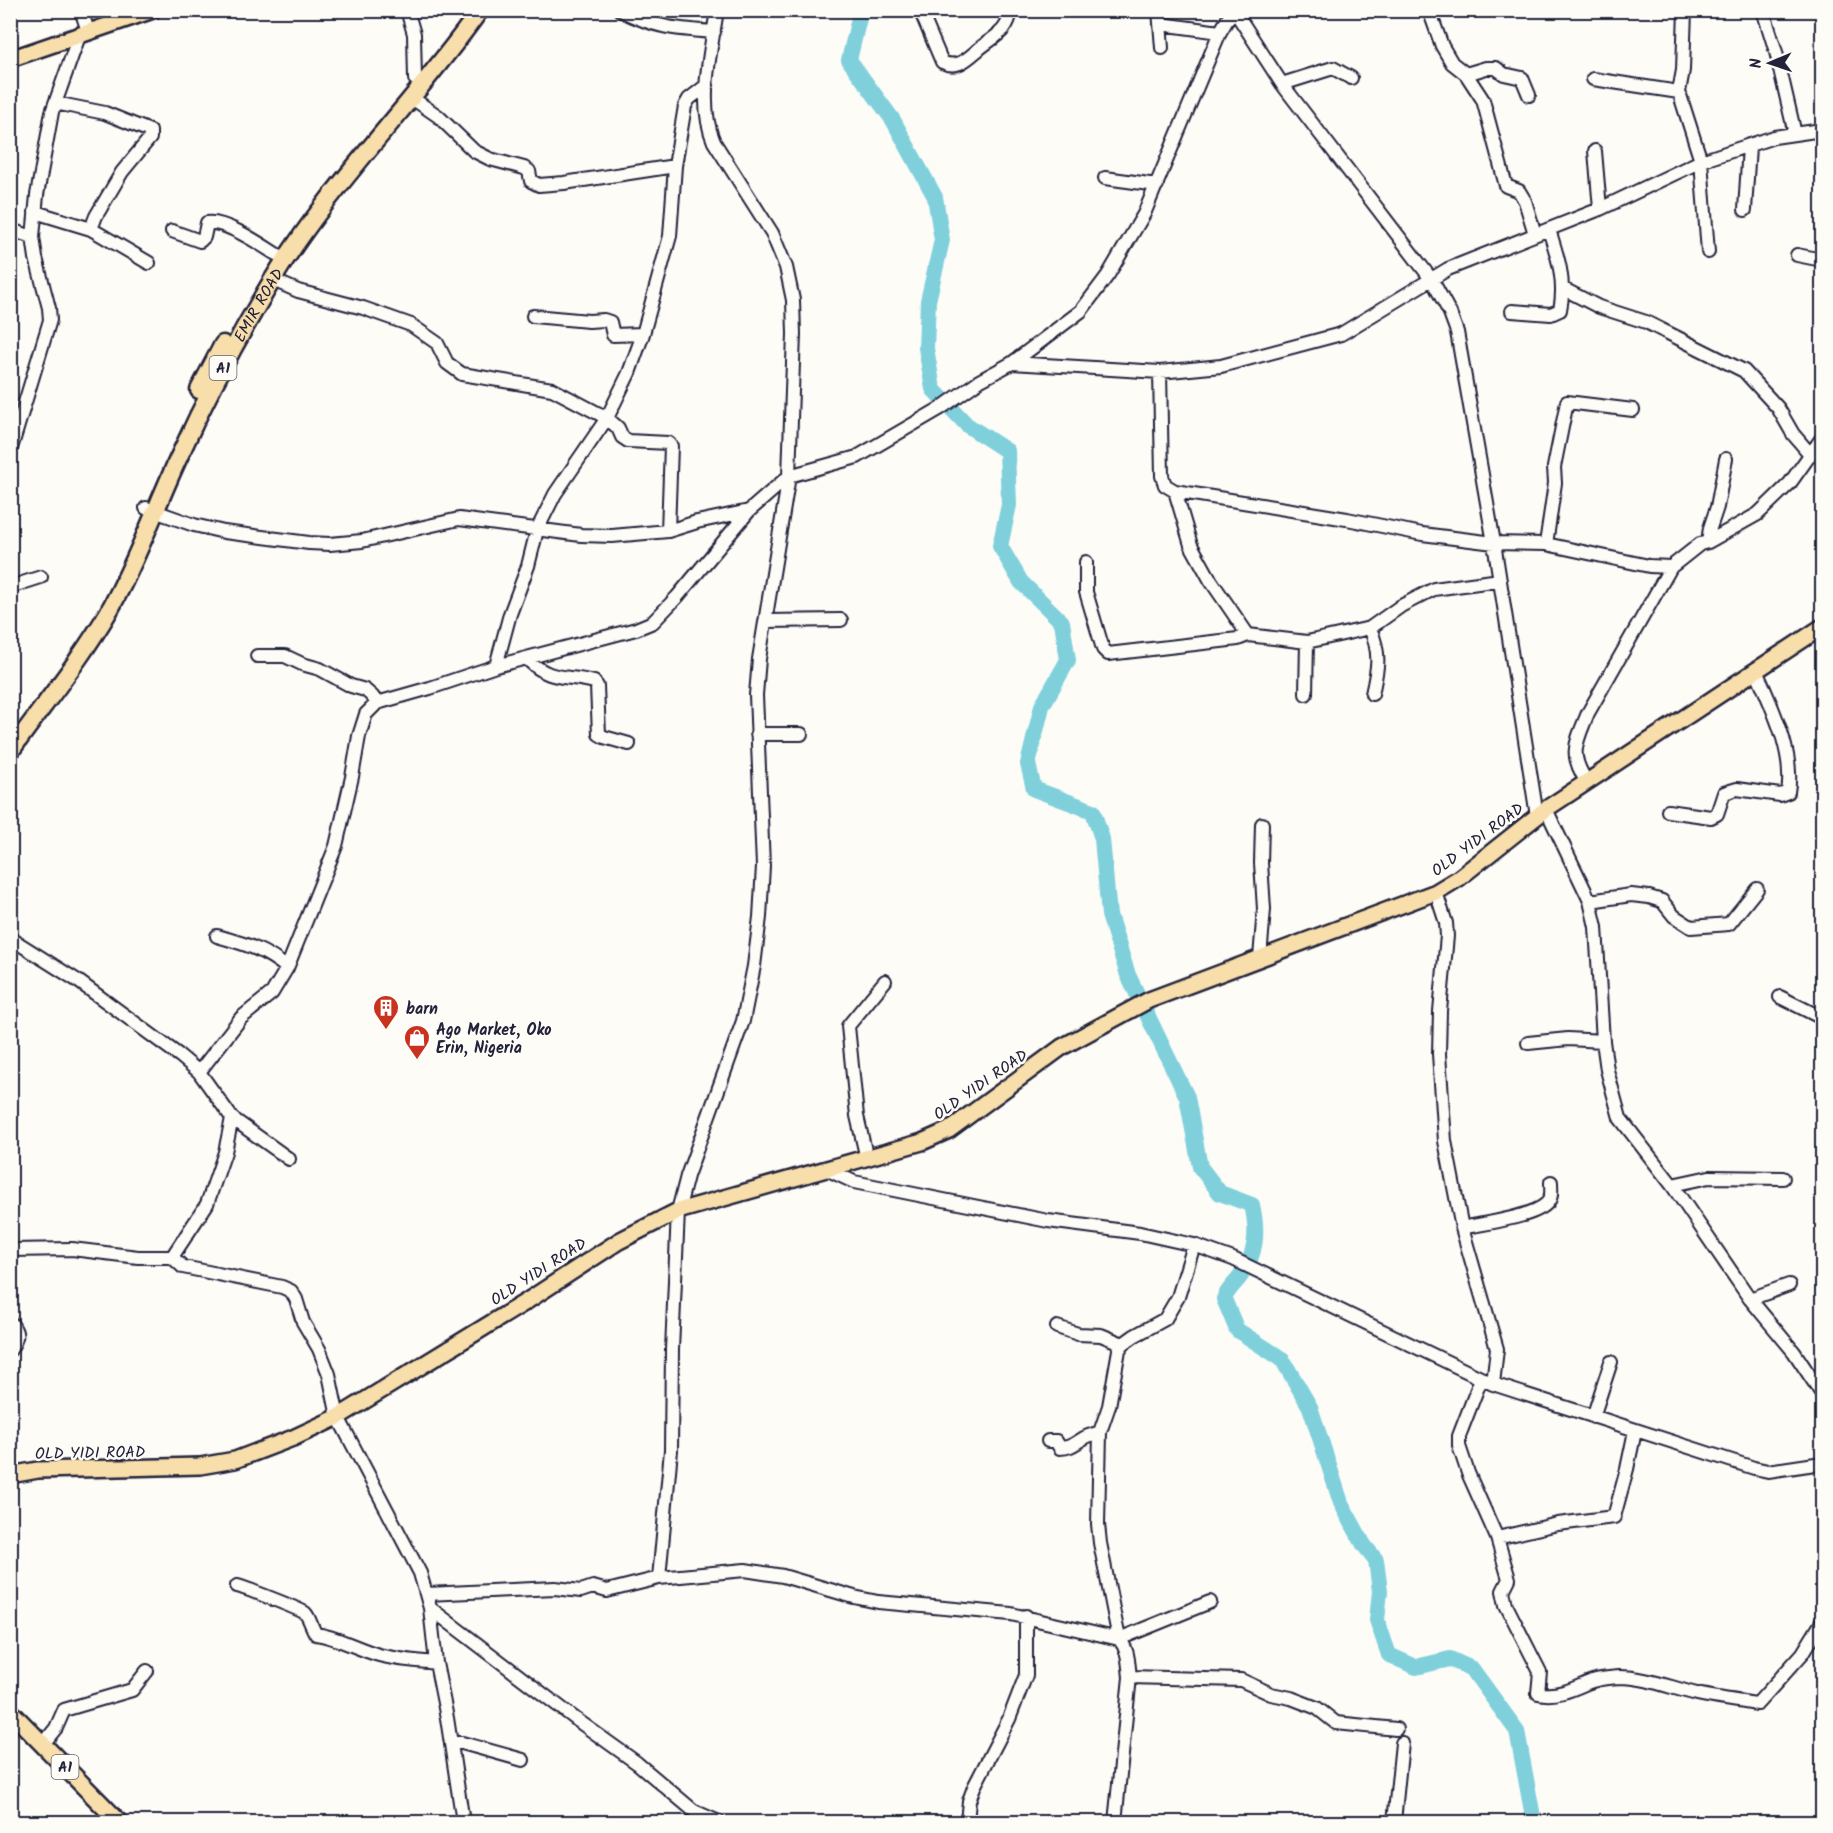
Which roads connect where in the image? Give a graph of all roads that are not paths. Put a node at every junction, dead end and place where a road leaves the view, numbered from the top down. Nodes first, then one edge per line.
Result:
1 (81, 10) edge
2 (129, 10) edge
3 (153, 10) edge
4 (407, 10) edge
5 (469, 10) edge
6 (480, 10) edge
7 (620, 10) edge
8 (717, 10) edge
9 (920, 10) edge
10 (1011, 10) edge
11 (1159, 10) edge
12 (1234, 10) edge
13 (1429, 10) edge
14 (1685, 10) edge
15 (1763, 10) edge
16 (1161, 24) junction
17 (83, 31) junction
18 (714, 32) junction
19 (1220, 32) junction
20 (1162, 48) dead end
21 (10, 51) edge
22 (10, 59) edge
23 (1466, 74) junction
24 (1351, 78) dead end
25 (415, 79) junction
26 (1593, 79) dead end
27 (1282, 84) junction
28 (707, 85) junction
29 (1679, 92) junction
30 (1529, 95) dead end
31 (412, 98) junction
32 (55, 103) junction
33 (1822, 130) edge
34 (1795, 134) junction
35 (1749, 146) junction
36 (1595, 151) dead end
37 (1701, 160) junction
38 (675, 166) junction
39 (1105, 178) dead end
40 (1157, 185) junction
41 (1600, 209) junction
42 (1745, 210) dead end
43 (35, 212) junction
44 (91, 229) junction
45 (10, 230) edge
46 (1549, 230) junction
47 (172, 231) dead end
48 (1535, 234) junction
49 (33, 237) junction
50 (1708, 252) dead end
51 (276, 254) junction
52 (1797, 255) dead end
53 (1822, 260) edge
54 (150, 263) dead end
55 (273, 280) junction
56 (1432, 280) junction
57 (1562, 288) junction
58 (1512, 311) dead end
59 (533, 316) dead end
60 (643, 334) junction
61 (1012, 363) junction
62 (1160, 372) junction
63 (1633, 410) dead end
64 (607, 418) junction
65 (15, 420) edge
66 (1822, 438) edge
67 (10, 452) edge
68 (1810, 454) junction
69 (1726, 459) dead end
70 (789, 476) junction
71 (1175, 491) junction
72 (150, 509) junction
73 (749, 511) junction
74 (537, 530) junction
75 (668, 531) junction
76 (1708, 542) junction
77 (1494, 543) junction
78 (1546, 544) junction
79 (1086, 562) dead end
80 (1671, 567) junction
81 (41, 577) dead end
82 (1500, 580) junction
83 (10, 587) edge
84 (841, 620) dead end
85 (766, 621) junction
86 (1822, 627) edge
87 (1370, 628) junction
88 (1248, 635) junction
89 (1308, 642) junction
90 (257, 656) dead end
91 (528, 659) junction
92 (496, 666) junction
93 (1756, 670) junction
94 (1306, 694) dead end
95 (1372, 694) dead end
96 (377, 703) junction
97 (757, 734) junction
98 (801, 734) dead end
99 (10, 739) edge
100 (629, 744) dead end
101 (10, 752) edge
102 (1587, 782) junction
103 (1668, 811) dead end
104 (1542, 812) junction
105 (1262, 824) dead end
106 (1756, 889) dead end
107 (1436, 892) junction
108 (1590, 901) junction
109 (217, 936) dead end
110 (10, 938) edge
111 (1260, 958) junction
112 (287, 968) junction
113 (885, 981) dead end
114 (1780, 997) dead end
115 (1822, 1018) edge
116 (1603, 1041) junction
117 (1528, 1043) dead end
118 (200, 1072) junction
119 (232, 1118) junction
120 (289, 1159) dead end
121 (867, 1159) junction
122 (826, 1169) junction
123 (1783, 1178) dead end
124 (1551, 1182) dead end
125 (1672, 1185) junction
126 (678, 1210) junction
127 (1462, 1228) junction
128 (1194, 1245) junction
129 (10, 1250) edge
130 (172, 1257) junction
131 (1789, 1285) dead end
132 (1749, 1299) junction
133 (10, 1322) edge
134 (1057, 1327) dead end
135 (1123, 1344) junction
136 (10, 1350) edge
137 (1611, 1362) dead end
138 (1487, 1382) junction
139 (1822, 1394) edge
140 (338, 1417) junction
141 (1593, 1417) junction
142 (1635, 1431) junction
143 (1100, 1432) junction
144 (1048, 1441) dead end
145 (1822, 1463) edge
146 (10, 1475) edge
147 (1497, 1538) junction
148 (659, 1578) junction
149 (237, 1586) dead end
150 (427, 1594) junction
151 (1210, 1602) dead end
152 (430, 1608) junction
153 (1026, 1616) junction
154 (1822, 1622) edge
155 (1119, 1639) junction
156 (436, 1664) junction
157 (147, 1671) dead end
158 (1130, 1677) junction
159 (10, 1711) edge
160 (10, 1723) edge
161 (1396, 1730) dead end
162 (451, 1743) junction
163 (1402, 1743) dead end
164 (43, 1744) junction
165 (523, 1760) dead end
166 (711, 1821) edge
167 (104, 1822) edge
168 (119, 1822) edge
169 (463, 1822) edge
170 (967, 1822) edge
171 (1115, 1822) edge
172 (1394, 1822) edge

1 - 17 street
2 - 17 main road
3 - 17 main road
4 - 25 street
5 - 25 highway, EMIR ROAD / A1
6 - 31 highway, EMIR ROAD / A1
7 - 18 street
8 - 18 street
9 - 10 street
11 - 16 street
12 - 19 street
12 - 27 street
13 - 23 street
14 - 29 street
15 - 34 street
16 - 19 street
16 - 20 street
17 - 21 main road
17 - 22 main road
17 - 32 street
18 - 28 street
19 - 40 street
23 - 30 street
23 - 48 street
24 - 27 street
25 - 51 highway, EMIR ROAD / A1
26 - 29 street
27 - 56 street
28 - 38 street
28 - 70 street
29 - 37 street
31 - 38 street
31 - 55 highway, EMIR ROAD / A1
32 - 43 street
32 - 44 street
33 - 34 street
34 - 35 street
35 - 37 street
35 - 42 street
36 - 41 street
37 - 41 street
37 - 50 street
38 - 60 street
39 - 40 street
40 - 61 street
41 - 46 street
43 - 44 street
43 - 49 street
44 - 54 street
45 - 49 street
46 - 48 street
46 - 57 street
47 - 51 street
48 - 56 street
49 - 65 street
51 - 72 highway, EMIR ROAD / A1
52 - 53 street
55 - 64 street
55 - 72 highway, EMIR ROAD / A1
56 - 62 street
56 - 77 street
57 - 58 street
57 - 68 street
59 - 60 street
60 - 64 street
61 - 62 street
61 - 70 street
62 - 71 street
63 - 78 street
64 - 74 street
64 - 75 street
65 - 67 street
66 - 68 street
68 - 76 street
69 - 76 street
70 - 73 street
70 - 85 street
71 - 77 street
71 - 88 street
72 - 74 street
72 - 99 highway, EMIR ROAD / A1
72 - 101 highway, EMIR ROAD / A1
73 - 75 street
73 - 91 street
74 - 75 street
74 - 92 street
76 - 80 street
77 - 78 street
77 - 82 street
78 - 80 street
79 - 88 street
80 - 102 street
81 - 83 street
82 - 87 street
82 - 104 street
84 - 85 street
85 - 97 street
86 - 93 main road, OLD YIDI ROAD
87 - 89 street
87 - 95 street
88 - 89 street
89 - 94 street
90 - 96 street
91 - 92 street
91 - 100 street
92 - 96 street
93 - 102 main road, OLD YIDI ROAD
93 - 103 street
96 - 112 street
97 - 98 street
97 - 126 street
102 - 104 main road, OLD YIDI ROAD
104 - 107 main road, OLD YIDI ROAD
104 - 108 street
105 - 111 street
106 - 108 street
107 - 111 main road, OLD YIDI ROAD
107 - 127 street
108 - 116 street
109 - 112 street
110 - 118 street
111 - 121 main road, OLD YIDI ROAD
112 - 118 street
113 - 121 street
114 - 115 street
116 - 117 street
116 - 125 street
118 - 119 street
119 - 120 street
119 - 130 street
121 - 122 main road, OLD YIDI ROAD
122 - 126 main road, OLD YIDI ROAD
122 - 128 street
123 - 125 street
124 - 127 street
125 - 132 street
126 - 140 main road, OLD YIDI ROAD
126 - 148 street
127 - 138 street
128 - 135 street
128 - 138 street
129 - 130 street
130 - 140 street
131 - 132 street
132 - 139 street
133 - 136 street
134 - 135 street
135 - 143 street
137 - 141 street
138 - 141 street
138 - 147 street
140 - 146 main road, OLD YIDI ROAD
140 - 150 street
141 - 142 street
142 - 145 street
142 - 147 street
143 - 144 street
143 - 155 street
147 - 154 street
148 - 150 street
148 - 153 street
149 - 156 street
150 - 152 street
151 - 155 street
152 - 156 street
152 - 166 street
153 - 155 street
153 - 170 street
155 - 158 street
156 - 162 street
157 - 164 street
158 - 161 street
158 - 171 street
159 - 164 highway, A1
160 - 167 highway, A1
162 - 165 street
162 - 169 street
163 - 172 street
164 - 168 highway, A1

